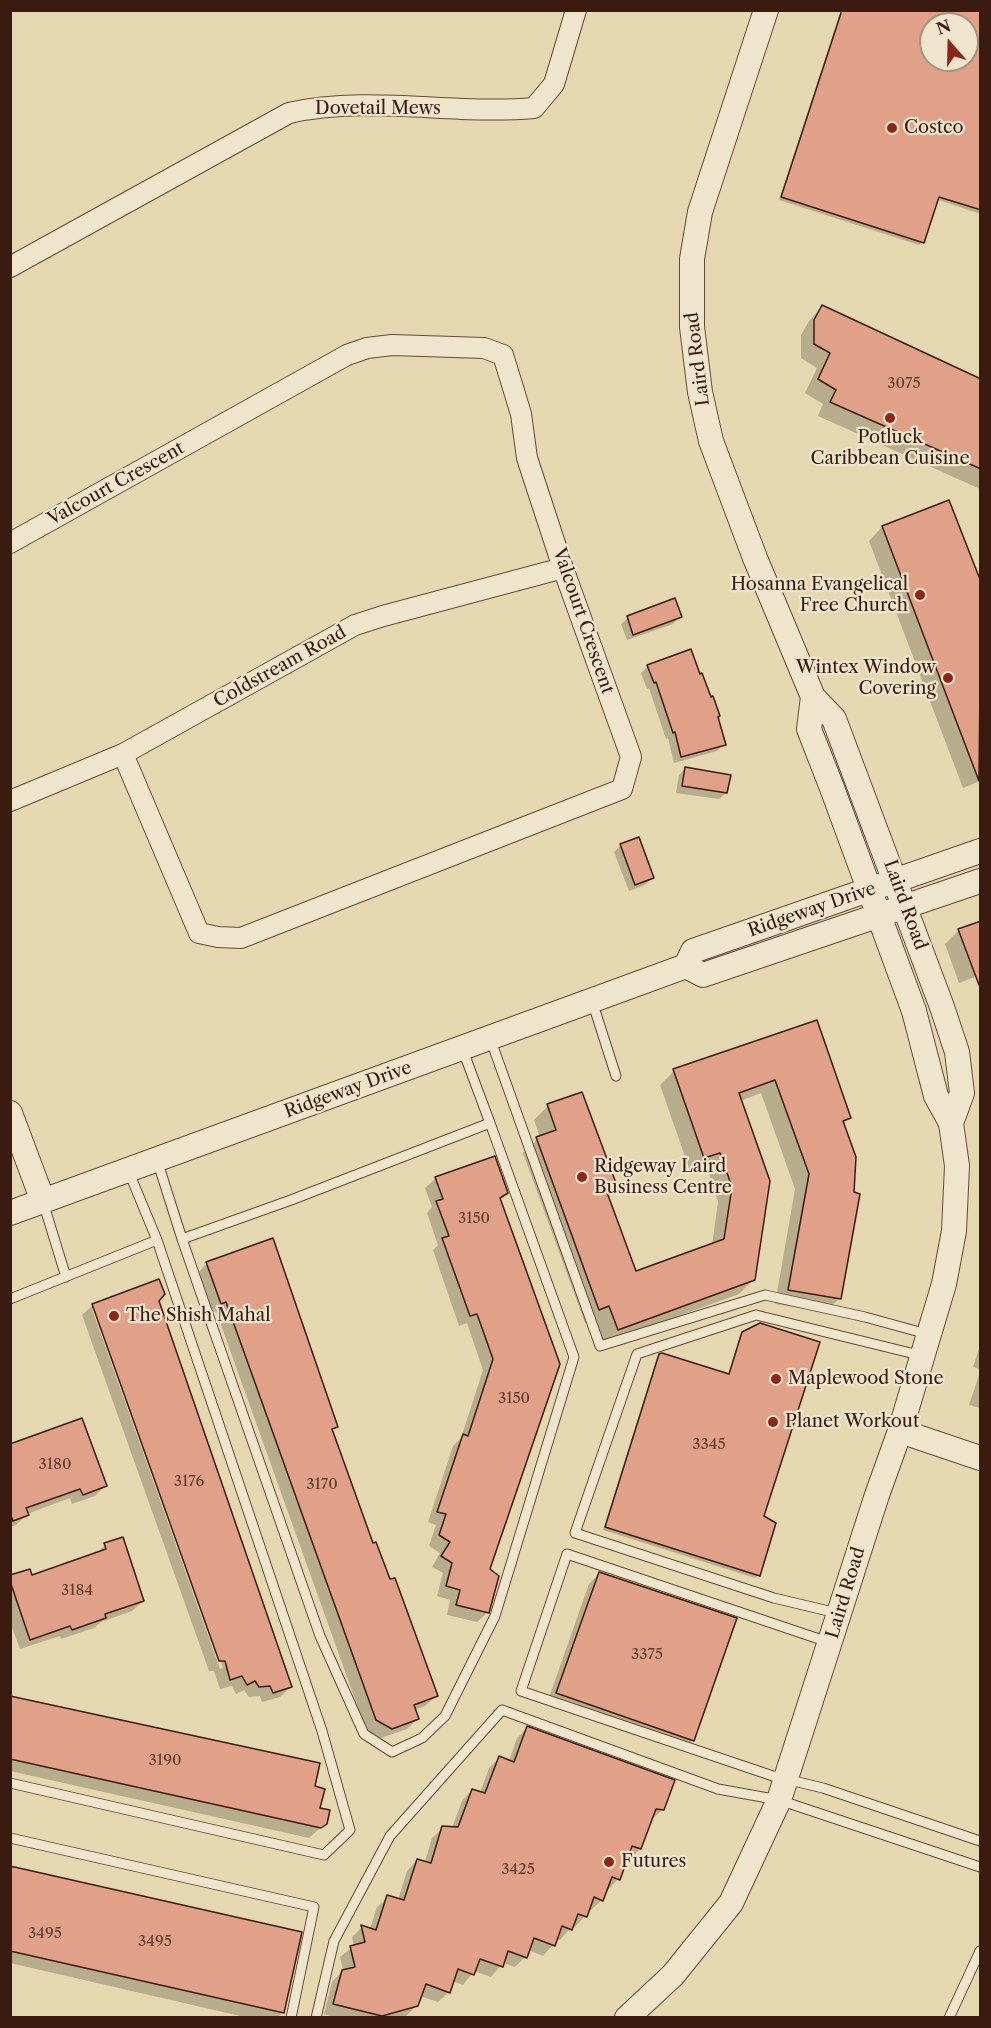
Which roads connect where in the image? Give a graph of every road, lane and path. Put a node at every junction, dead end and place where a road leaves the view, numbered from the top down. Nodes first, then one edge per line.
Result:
1 (576, 10) edge
2 (766, 10) edge
3 (10, 267) edge
4 (10, 543) edge
5 (563, 568) junction
6 (813, 697) junction
7 (123, 754) junction
8 (10, 801) edge
9 (981, 851) edge
10 (896, 881) junction
11 (981, 881) edge
12 (870, 890) junction
13 (906, 908) junction
14 (880, 916) junction
15 (686, 966) junction
16 (592, 1001) junction
17 (490, 1038) junction
18 (462, 1048) junction
19 (616, 1076) dead end
20 (10, 1113) edge
21 (490, 1123) junction
22 (951, 1123) junction
23 (157, 1160) junction
24 (128, 1170) junction
25 (43, 1201) junction
26 (10, 1213) edge
27 (182, 1239) junction
28 (157, 1240) junction
29 (66, 1277) junction
30 (10, 1299) edge
31 (926, 1345) junction
32 (900, 1431) junction
33 (981, 1458) edge
34 (839, 1614) junction
35 (830, 1643) junction
36 (10, 1783) edge
37 (783, 1789) junction
38 (10, 1838) edge
39 (981, 1841) edge
40 (981, 1866) edge
41 (981, 1951) edge
42 (291, 2018) edge
43 (316, 2018) edge
44 (627, 2018) edge
45 (949, 2018) edge

1 - 3 street, Dovetail Mews
2 - 6 street, Laird Road
4 - 5 street, Valcourt Crescent
5 - 7 street, Coldstream Road
5 - 7 street, Valcourt Crescent
6 - 10 street, Laird Road
6 - 12 street, Laird Road
7 - 8 street, Coldstream Road
9 - 10 street, Ridgeway Drive
10 - 12 street, Ridgeway Drive
10 - 13 street, Laird Road
11 - 13 street, Ridgeway Drive
12 - 14 street, Laird Road
12 - 15 street, Ridgeway Drive
13 - 14 street, Ridgeway Drive
13 - 22 street, Laird Road
14 - 15 street, Ridgeway Drive
14 - 22 street, Laird Road
15 - 16 street, Ridgeway Drive
16 - 17 street, Ridgeway Drive
16 - 19 lane
17 - 18 street, Ridgeway Drive
17 - 31 lane
18 - 21 lane
18 - 23 street, Ridgeway Drive
20 - 25 street
21 - 27 lane
21 - 27 lane
22 - 31 street, Laird Road
23 - 24 street, Ridgeway Drive
23 - 27 lane
24 - 25 street, Ridgeway Drive
24 - 28 lane
25 - 26 street, Ridgeway Drive
25 - 29 lane
28 - 29 lane
28 - 36 lane
29 - 30 lane
31 - 32 street, Laird Road
31 - 34 lane
32 - 33 street
32 - 34 street, Laird Road
34 - 35 street, Laird Road
35 - 37 street, Laird Road
35 - 37 lane
37 - 39 lane
37 - 40 lane
37 - 43 lane
37 - 44 street, Laird Road
38 - 42 lane
41 - 45 lane

